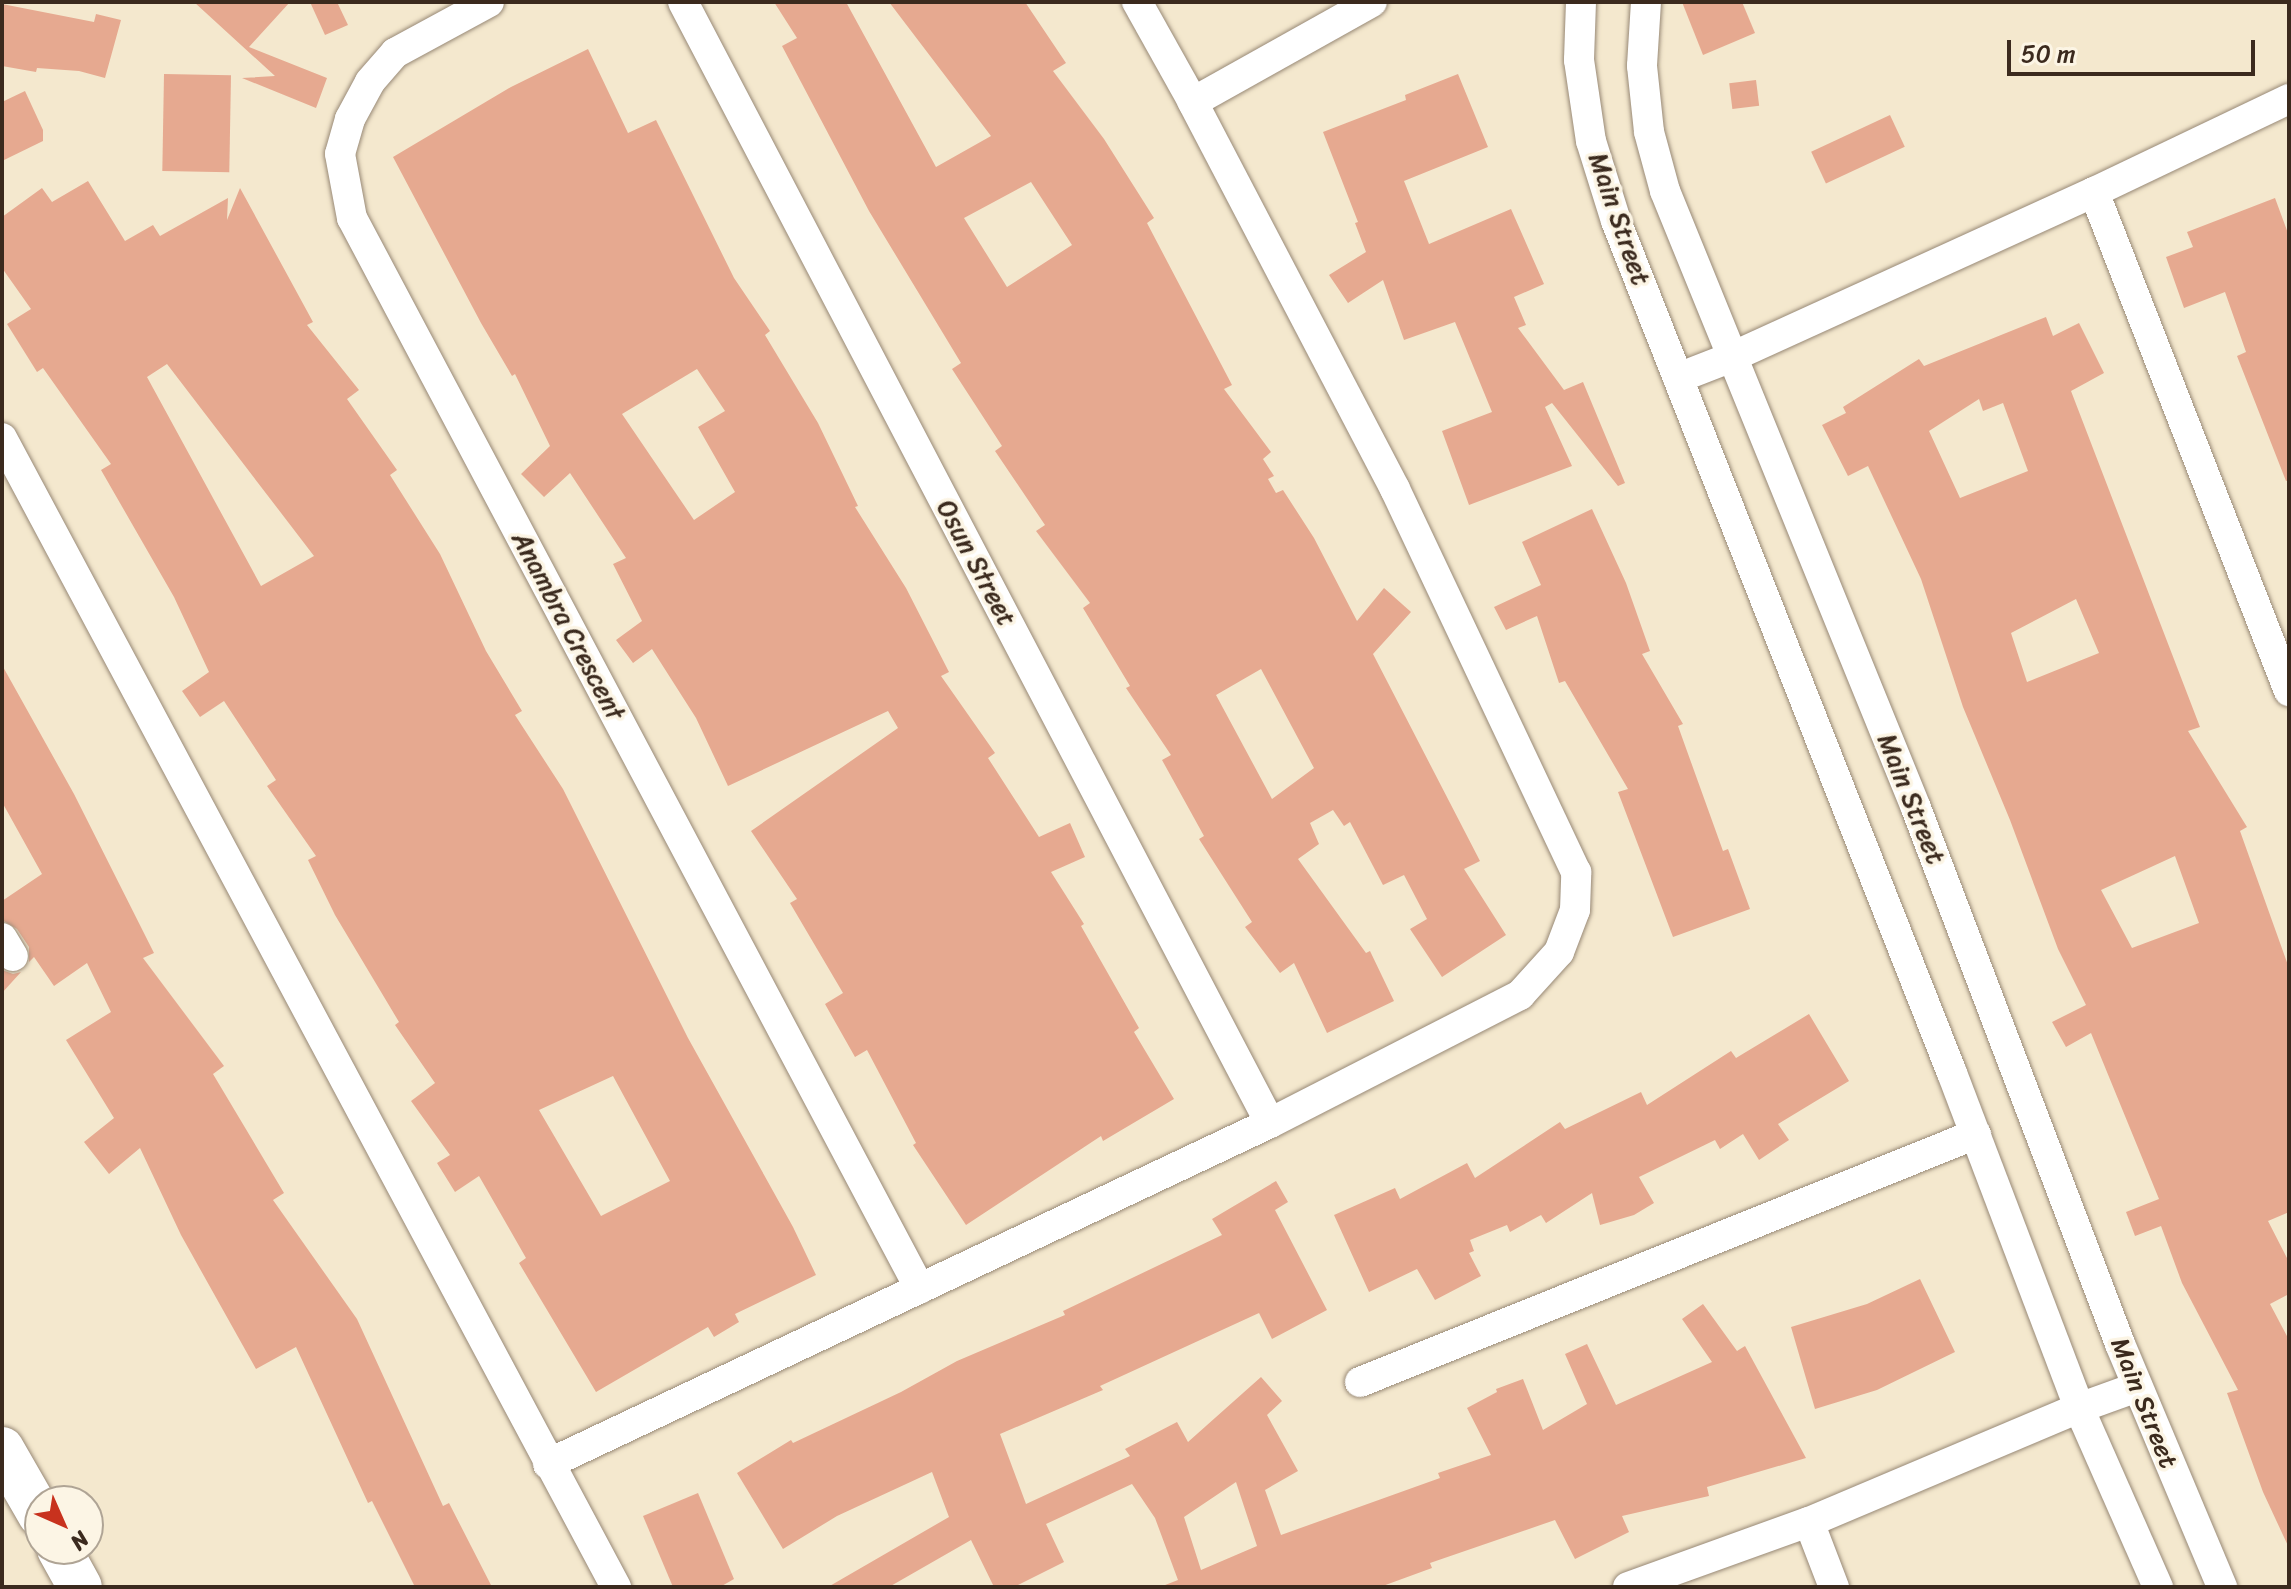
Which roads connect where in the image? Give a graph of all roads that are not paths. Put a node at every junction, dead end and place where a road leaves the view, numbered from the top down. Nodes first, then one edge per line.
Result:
1 (489, 2) edge
2 (683, 2) edge
3 (1137, 2) edge
4 (1372, 2) edge
5 (1581, 2) edge
6 (1646, 2) edge
7 (2289, 99) edge
8 (1193, 102) junction
9 (2094, 192) junction
10 (1732, 357) junction
11 (1678, 378) junction
12 (2, 438) edge
13 (2289, 691) edge
14 (1270, 1123) junction
15 (1976, 1134) junction
16 (920, 1289) junction
17 (1360, 1382) dead end
18 (2137, 1387) junction
19 (2079, 1408) junction
20 (2, 1449) edge
21 (548, 1464) junction
22 (24, 1487) edge
23 (1809, 1522) junction
24 (68, 1565) edge
25 (80, 1587) edge
26 (616, 1587) edge
27 (1628, 1587) edge
28 (1834, 1587) edge
29 (2158, 1587) edge
30 (2222, 1587) edge

1 - 16 street, Anambra Crescent
2 - 14 street, Osun Street
3 - 8 street
4 - 8 street
5 - 11 street, Main Street
6 - 10 street, Main Street
7 - 9 street
8 - 14 street
9 - 10 street
9 - 13 street
10 - 11 street
10 - 18 street, Main Street
11 - 15 street, Main Street
12 - 21 street
14 - 16 street
15 - 17 street
15 - 19 street, Main Street
16 - 21 street
18 - 19 street
18 - 30 street, Main Street
19 - 23 street
19 - 29 street, Main Street
20 - 22 street
21 - 26 street
23 - 27 street
23 - 28 street
24 - 25 street

